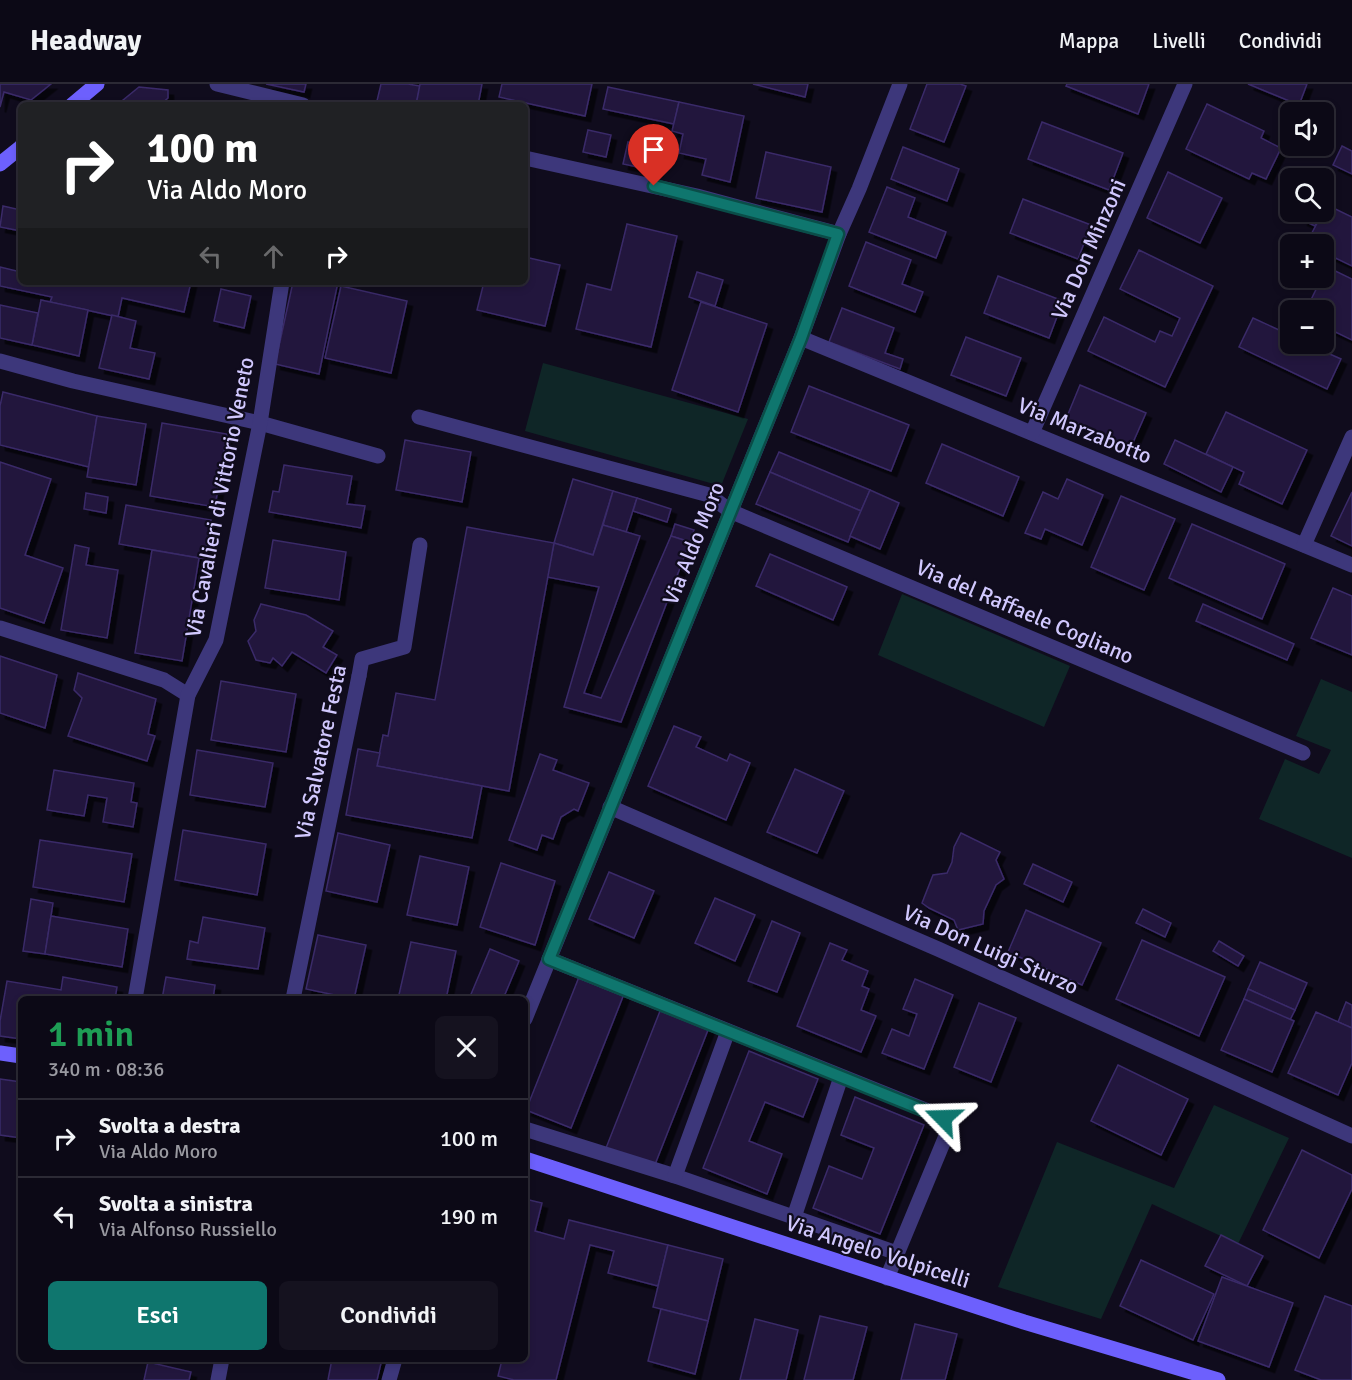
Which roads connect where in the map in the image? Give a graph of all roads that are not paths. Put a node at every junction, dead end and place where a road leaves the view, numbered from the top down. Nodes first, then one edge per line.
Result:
1 (97, 84) edge
2 (217, 84) edge
3 (900, 84) edge
4 (1185, 84) edge
5 (76, 102) edge
6 (291, 102) edge
7 (18, 149) edge
8 (528, 159) edge
9 (0, 164) edge
10 (838, 234) junction
11 (282, 285) edge
12 (801, 338) junction
13 (0, 361) edge
14 (419, 417) dead end
15 (260, 423) junction
16 (1032, 433) junction
17 (1352, 437) edge
18 (378, 456) dead end
19 (730, 511) junction
20 (420, 545) dead end
21 (1304, 545) junction
22 (1352, 565) edge
23 (0, 628) edge
24 (188, 695) junction
25 (1303, 753) dead end
26 (610, 807) junction
27 (549, 959) junction
28 (136, 996) edge
29 (294, 996) edge
30 (528, 1012) edge
31 (728, 1031) junction
32 (0, 1053) edge
33 (18, 1056) edge
34 (841, 1077) junction
35 (528, 1131) edge
36 (1352, 1136) edge
37 (528, 1160) edge
38 (675, 1176) junction
39 (794, 1217) junction
40 (897, 1253) junction
41 (887, 1278) junction
42 (221, 1362) edge
43 (394, 1362) edge
44 (218, 1380) edge
45 (389, 1380) edge
46 (1218, 1380) edge

1 - 5 street
2 - 6 street
3 - 10 street, Via Aldo Moro
4 - 16 street, Via Don Minzoni
7 - 9 street
8 - 10 street
10 - 12 street, Via Aldo Moro
11 - 15 street, Via Cavalieri di Vittorio Veneto
12 - 16 street, Via Marzabotto
12 - 19 street, Via Aldo Moro
13 - 15 street
14 - 19 street, Via del Raffaele Cogliano
15 - 18 street
15 - 24 street, Via Cavalieri di Vittorio Veneto
16 - 21 street, Via Marzabotto
17 - 21 street
19 - 25 street, Via del Raffaele Cogliano
19 - 26 street, Via Aldo Moro
20 - 29 street, Via Salvatore Festa
21 - 22 street, Via Marzabotto
23 - 24 street
24 - 28 street, Via Cavalieri di Vittorio Veneto
26 - 27 street, Via Aldo Moro
26 - 36 street, Via Don Luigi Sturzo
27 - 30 street, Via Aldo Moro
27 - 31 street
31 - 34 street
31 - 38 street
32 - 33 street
34 - 39 street
34 - 40 street
35 - 38 street
37 - 41 street, Via Angelo Volpicelli
38 - 39 street
39 - 40 street
40 - 41 street
41 - 46 street, Via Angelo Volpicelli
42 - 44 street
43 - 45 street

